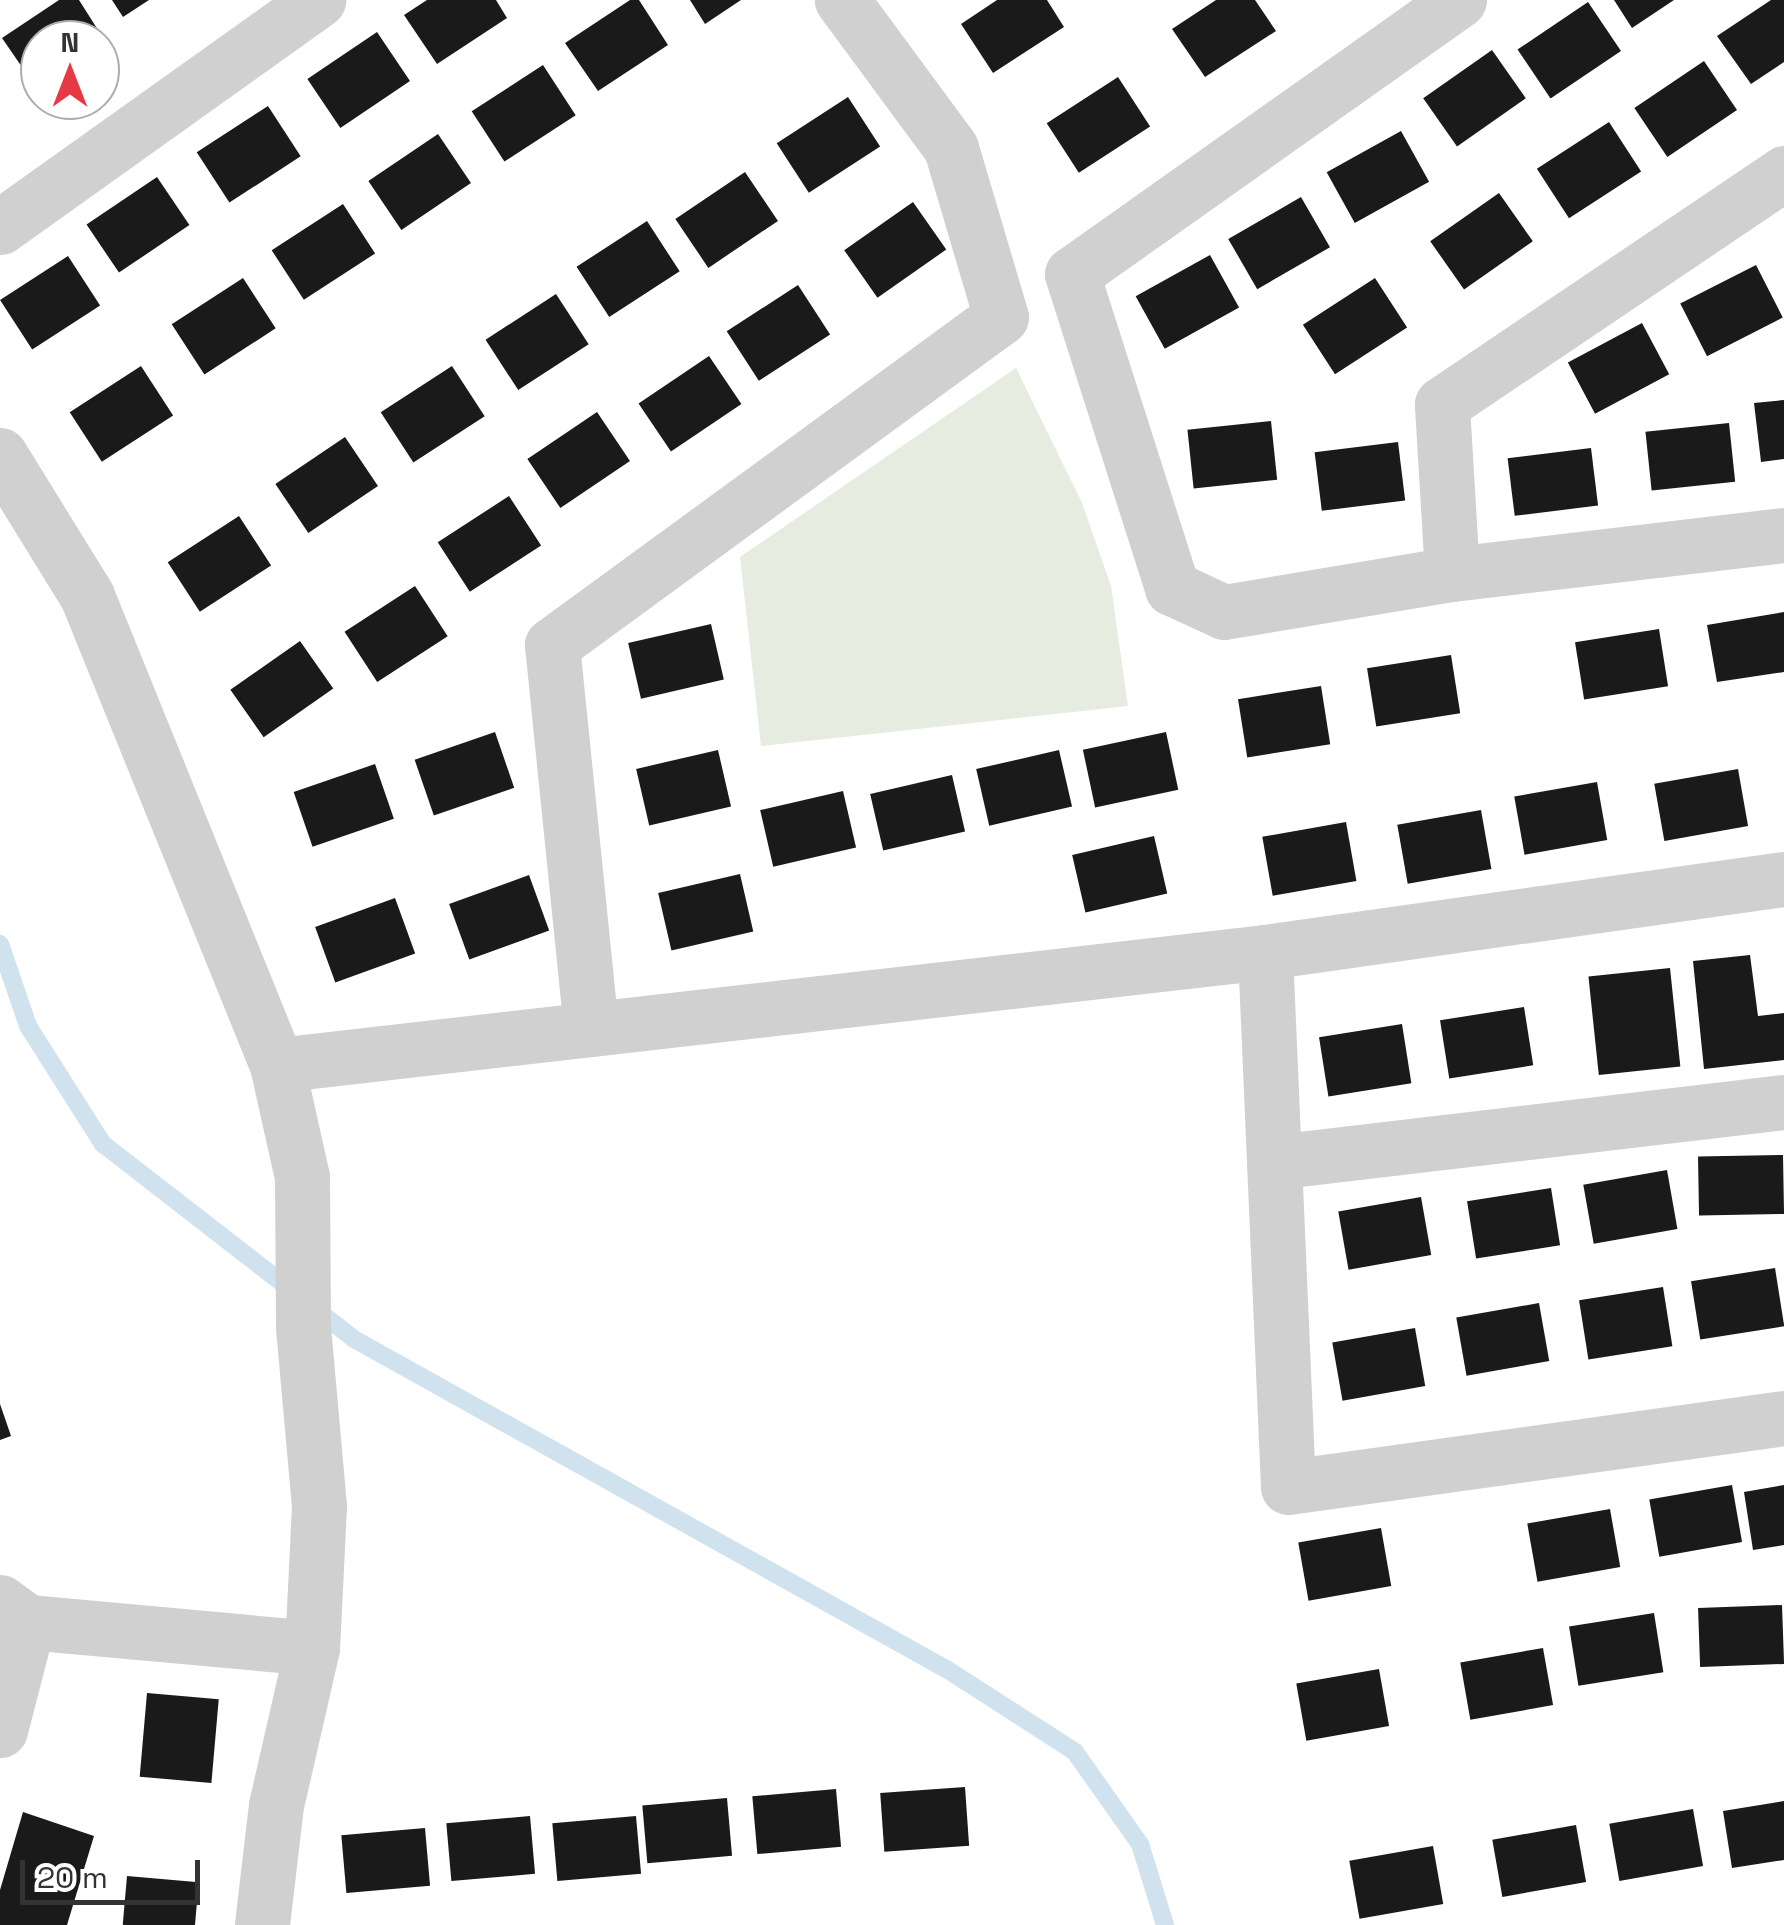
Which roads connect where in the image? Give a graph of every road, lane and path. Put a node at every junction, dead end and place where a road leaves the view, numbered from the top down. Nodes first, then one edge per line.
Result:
1 (318, 0) edge
2 (842, 0) edge
3 (1458, 0) edge
4 (1784, 173) edge
5 (0, 227) edge
6 (0, 455) edge
7 (1784, 535) edge
8 (1452, 574) junction
9 (1784, 878) edge
10 (1265, 952) junction
11 (590, 1029) junction
12 (277, 1065) junction
13 (1784, 1102) edge
14 (1274, 1162) junction
15 (1784, 1418) edge
16 (14, 1612) edge
17 (312, 1648) junction
18 (0, 1730) edge
19 (262, 1925) edge

1 - 5 street
2 - 11 street
3 - 8 street
4 - 8 street
6 - 12 street
7 - 8 street
9 - 10 street
10 - 11 street
10 - 14 street
11 - 12 street
12 - 17 street
13 - 14 street
14 - 15 street
16 - 17 street
16 - 18 street
17 - 19 street

